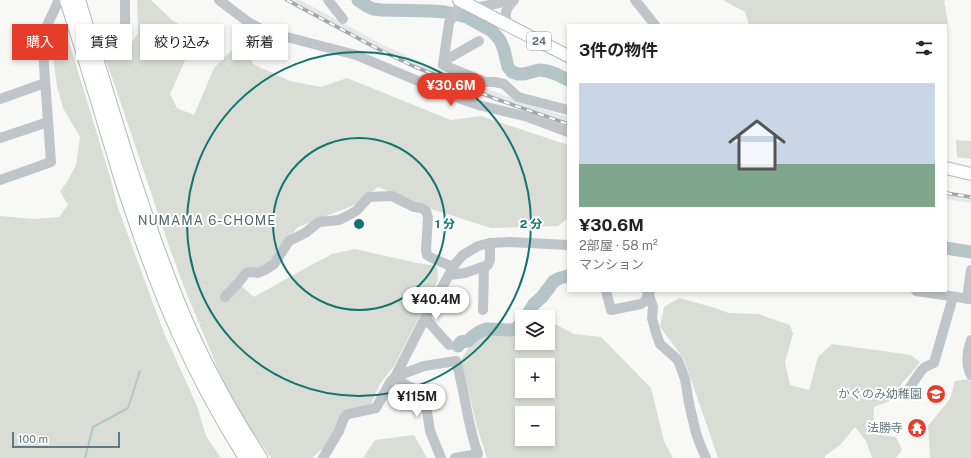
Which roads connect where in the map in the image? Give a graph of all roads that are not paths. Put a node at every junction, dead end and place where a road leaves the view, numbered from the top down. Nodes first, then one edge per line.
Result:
1 (125, 0) edge
2 (219, 0) edge
3 (328, 0) edge
4 (514, 0) edge
5 (635, 0) edge
6 (68, 1) edge
7 (503, 1) edge
8 (460, 3) edge
9 (475, 8) junction
10 (343, 19) dead end
11 (125, 24) dead end
12 (505, 24) junction
13 (654, 24) edge
14 (479, 41) dead end
15 (567, 55) edge
16 (444, 61) junction
17 (46, 83) junction
18 (0, 99) edge
19 (567, 110) edge
20 (48, 122) junction
21 (567, 132) edge
22 (0, 138) edge
23 (947, 168) edge
24 (971, 174) edge
25 (0, 180) edge
26 (490, 243) junction
27 (567, 245) edge
28 (484, 266) junction
29 (971, 270) edge
30 (451, 271) junction
31 (606, 292) edge
32 (922, 292) edge
33 (650, 293) edge
34 (225, 296) dead end
35 (953, 297) junction
36 (969, 299) edge
37 (483, 310) dead end
38 (425, 318) junction
39 (971, 340) edge
40 (449, 345) dead end
41 (971, 375) edge
42 (395, 377) junction
43 (906, 393) dead end
44 (246, 458) edge
45 (260, 458) edge
46 (323, 458) edge
47 (441, 458) edge
48 (455, 458) edge
49 (706, 458) edge

1 - 11 street
2 - 21 street
3 - 10 street
4 - 12 street
5 - 13 street
6 - 17 street
6 - 44 highway
6 - 45 highway
7 - 9 street
7 - 12 street
8 - 9 main road, 24
8 - 16 street
9 - 12 main road, 24
12 - 15 main road, 24
14 - 16 street
16 - 19 street
17 - 18 street
17 - 20 street
20 - 22 street
20 - 25 street
23 - 24 main road
26 - 27 street
26 - 28 street
26 - 30 street
28 - 30 street
28 - 37 street
29 - 36 street
30 - 34 street
30 - 38 street
31 - 33 street
32 - 35 street
33 - 49 street
35 - 36 street
35 - 43 street
38 - 40 street
38 - 42 street
39 - 41 street
42 - 46 street
42 - 47 street
42 - 48 street

